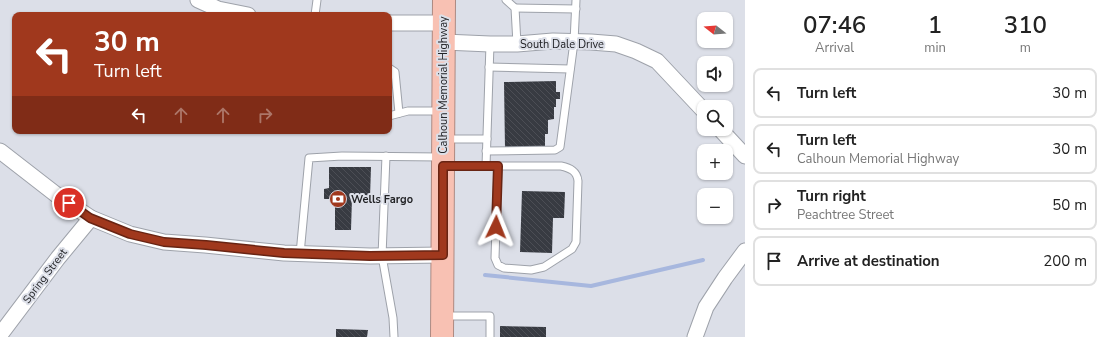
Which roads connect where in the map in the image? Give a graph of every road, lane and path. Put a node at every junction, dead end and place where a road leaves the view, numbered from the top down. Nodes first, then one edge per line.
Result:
1 (198, 0) edge
2 (317, 0) edge
3 (444, 0) edge
4 (506, 0) edge
5 (576, 0) edge
6 (515, 8) junction
7 (576, 9) junction
8 (233, 12) edge
9 (315, 12) edge
10 (392, 24) edge
11 (444, 33) junction
12 (574, 42) junction
13 (490, 44) junction
14 (517, 44) junction
15 (489, 67) junction
16 (570, 69) junction
17 (392, 70) edge
18 (697, 104) edge
19 (443, 112) junction
20 (399, 113) junction
21 (392, 115) edge
22 (726, 136) edge
23 (487, 139) junction
24 (486, 151) junction
25 (0, 152) edge
26 (443, 154) junction
27 (386, 156) junction
28 (745, 156) edge
29 (486, 166) junction
30 (498, 166) junction
31 (90, 218) junction
32 (745, 251) edge
33 (300, 254) junction
34 (443, 255) junction
35 (382, 256) junction
36 (442, 327) edge
37 (0, 335) edge
38 (394, 337) edge
39 (490, 337) edge
40 (695, 337) edge

1 - 8 street
2 - 9 lane
3 - 11 highway, Calhoun Memorial Highway
4 - 6 lane
5 - 7 lane
6 - 7 lane
6 - 14 lane
7 - 12 lane
10 - 11 street, South Dale Drive
11 - 13 street, South Dale Drive
11 - 19 highway, Calhoun Memorial Highway
12 - 14 street, South Dale Drive
12 - 16 lane
12 - 18 street, South Dale Drive
13 - 14 street, South Dale Drive
13 - 15 lane
15 - 16 lane
15 - 23 lane
16 - 24 lane
17 - 20 lane
19 - 20 lane
19 - 26 highway, Calhoun Memorial Highway
20 - 21 lane
22 - 28 street
23 - 24 lane
23 - 26 lane
24 - 29 lane
25 - 31 street
26 - 27 lane
26 - 29 lane
26 - 34 highway, Calhoun Memorial Highway
27 - 33 lane
27 - 35 lane
29 - 30 lane
30 - 30 lane
31 - 33 street
31 - 37 street, Spring Street
32 - 40 street
33 - 35 street
34 - 35 street
34 - 36 highway, Calhoun Memorial Highway
35 - 38 lane
36 - 39 lane

